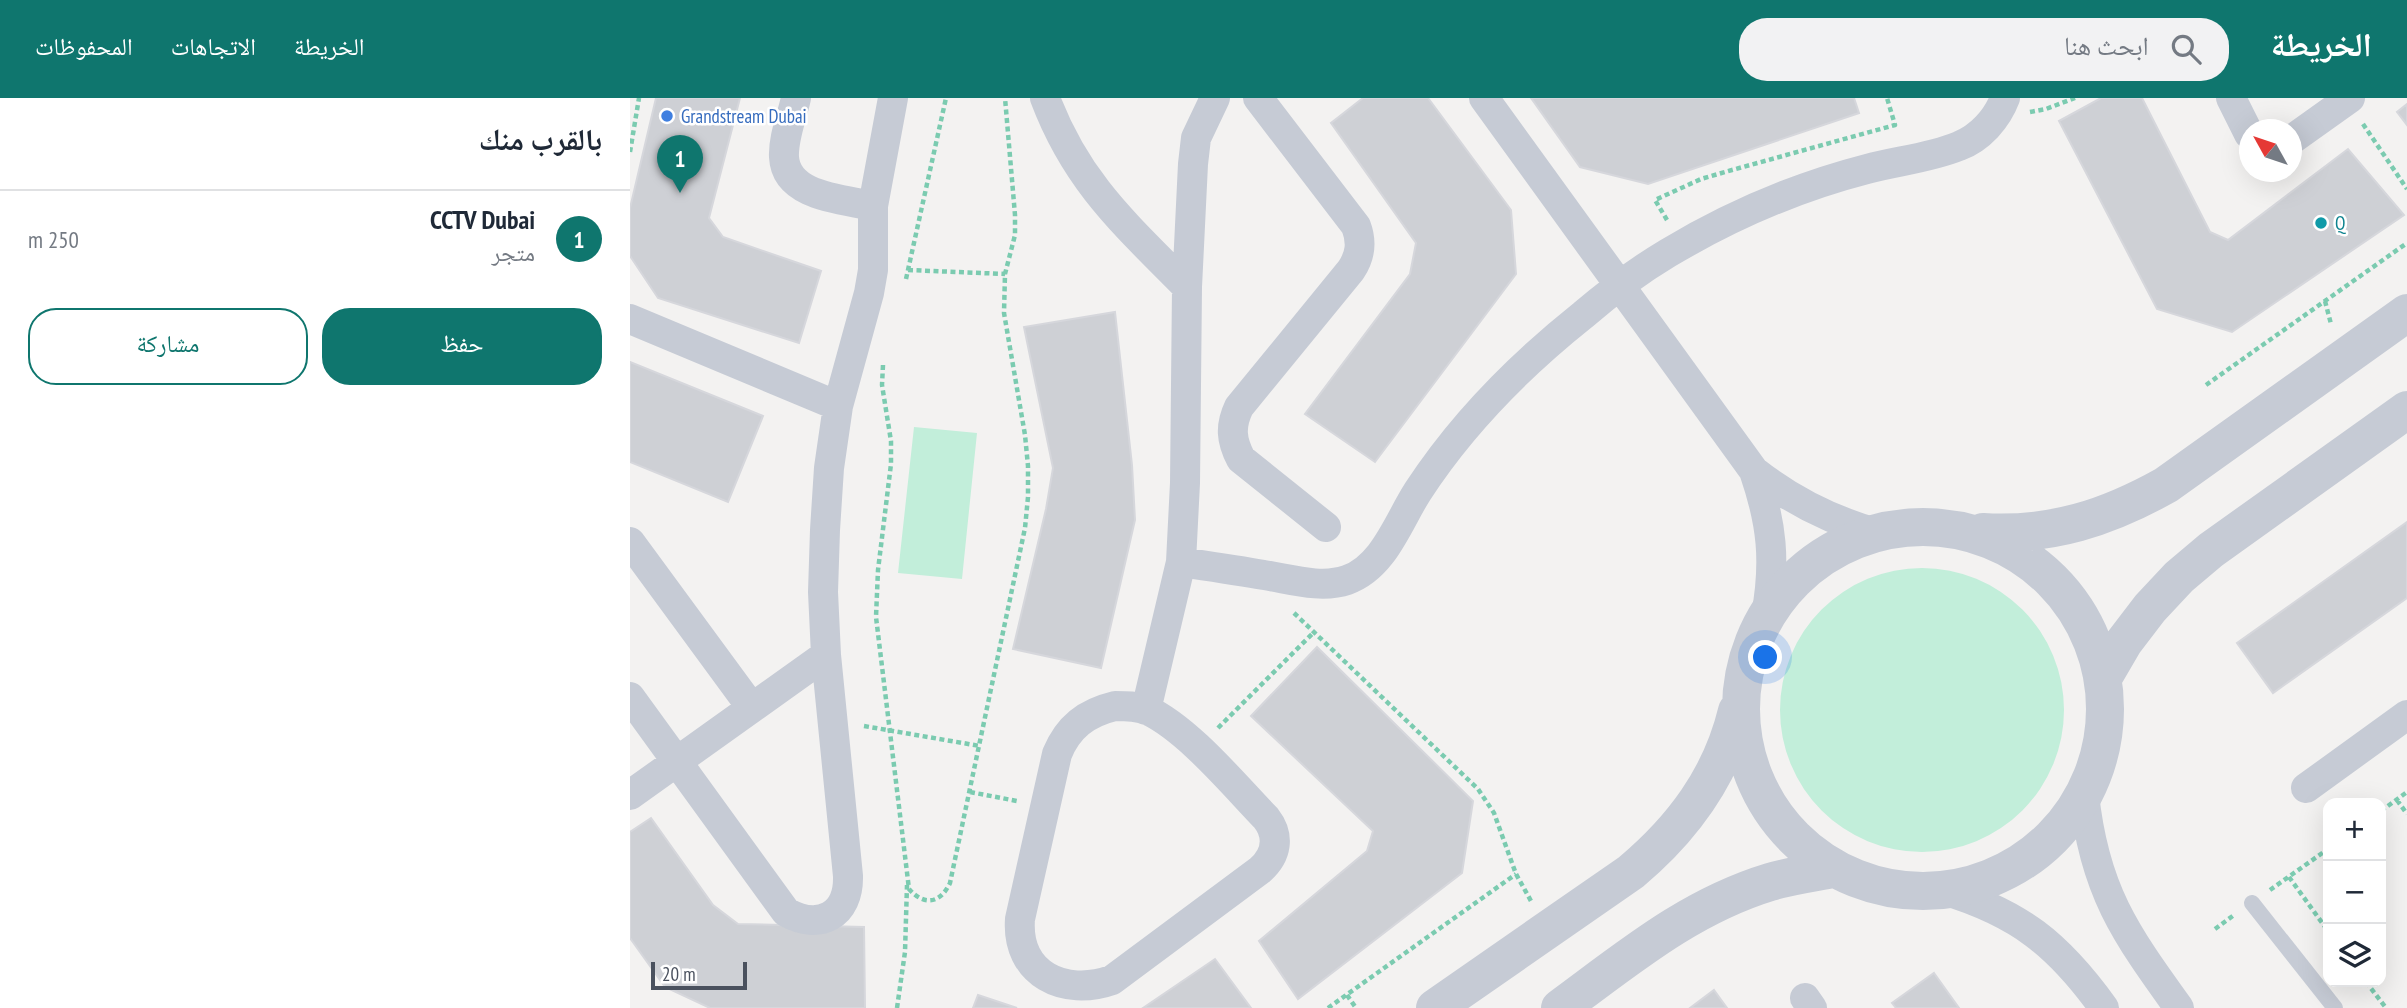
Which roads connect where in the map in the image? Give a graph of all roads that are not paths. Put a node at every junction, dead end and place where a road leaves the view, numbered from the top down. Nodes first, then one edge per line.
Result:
1 (796, 98) edge
2 (892, 98) edge
3 (1045, 98) edge
4 (1215, 98) edge
5 (1258, 98) edge
6 (1484, 98) edge
7 (2005, 98) edge
8 (2231, 98) edge
9 (2348, 99) edge
10 (2242, 119) edge
11 (2302, 131) edge
12 (873, 206) junction
13 (1619, 285) junction
14 (1187, 287) junction
15 (2407, 313) edge
16 (630, 319) edge
17 (838, 406) junction
18 (2407, 410) edge
19 (1754, 471) junction
20 (1326, 527) dead end
21 (1964, 531) junction
22 (1876, 533) junction
23 (630, 542) edge
24 (1181, 562) junction
25 (1766, 616) junction
26 (826, 654) junction
27 (2103, 678) junction
28 (1741, 696) junction
29 (630, 697) edge
30 (752, 708) junction
31 (1146, 710) junction
32 (2407, 715) edge
33 (676, 762) junction
34 (2306, 788) dead end
35 (2084, 794) junction
36 (630, 795) edge
37 (1833, 869) junction
38 (1943, 891) junction
39 (2252, 903) dead end
40 (1435, 1008) edge
41 (1560, 1008) edge
42 (2104, 1008) edge
43 (2179, 1008) edge
44 (2335, 1008) edge

1 - 12 street
2 - 12 street
3 - 14 street
4 - 14 street
5 - 20 street
6 - 13 street
7 - 13 street
8 - 10 street
9 - 11 street
12 - 17 street
13 - 19 street
13 - 24 street
14 - 24 street
15 - 21 street
16 - 17 street
17 - 26 street
18 - 27 street
19 - 22 street
19 - 25 street
21 - 22 street
21 - 27 street
22 - 25 street
23 - 30 street
24 - 31 street
25 - 28 street
26 - 30 street
26 - 33 street
27 - 35 street
28 - 37 street
28 - 40 street
29 - 33 street
30 - 33 street
31 - 31 street
32 - 34 street
33 - 36 street
35 - 38 street
35 - 43 street
37 - 38 street
37 - 41 street
38 - 42 street
39 - 44 lane

